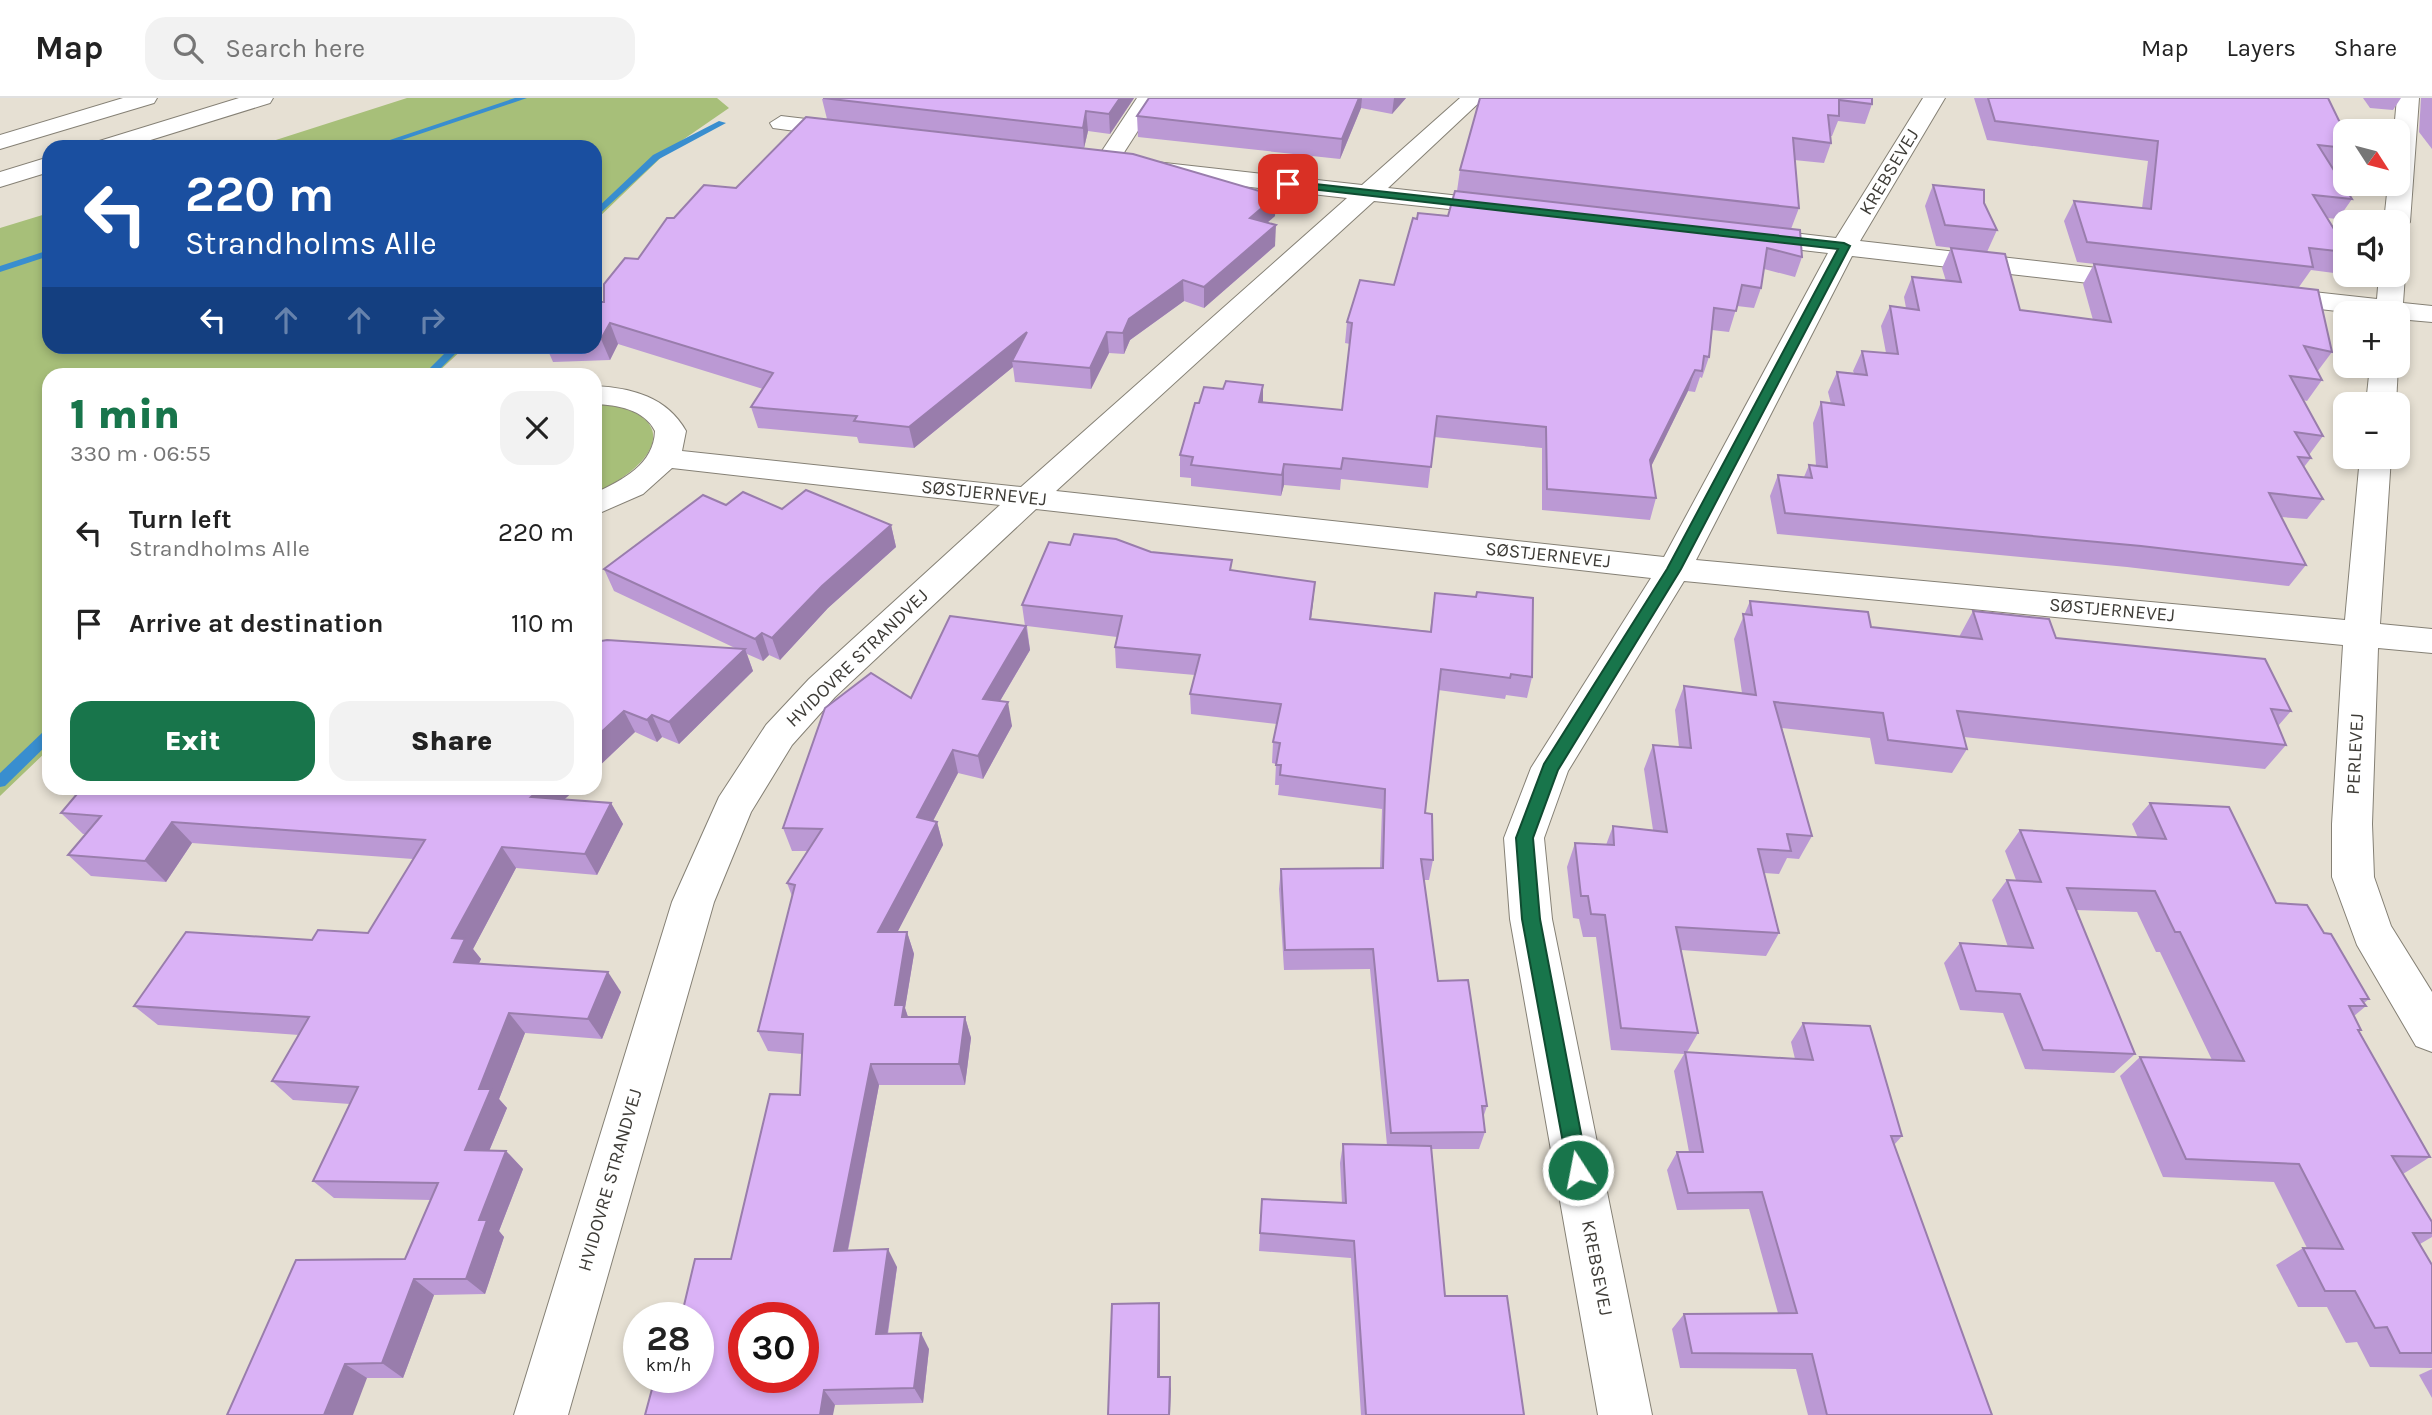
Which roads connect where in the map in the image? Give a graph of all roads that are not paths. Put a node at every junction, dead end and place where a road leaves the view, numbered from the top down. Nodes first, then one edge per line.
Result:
1 (146, 98) edge
2 (264, 98) edge
3 (1148, 98) edge
4 (1474, 98) edge
5 (1934, 98) edge
6 (2407, 98) edge
7 (781, 123) dead end
8 (871, 134) edge
9 (126, 140) edge
10 (0, 142) edge
11 (42, 166) edge
12 (0, 180) edge
13 (1369, 193) junction
14 (2398, 210) edge
15 (1535, 212) edge
16 (1723, 233) edge
17 (1844, 246) junction
18 (2165, 284) edge
19 (2246, 293) edge
20 (2333, 304) edge
21 (2410, 312) edge
22 (2432, 314) edge
23 (602, 396) edge
24 (664, 458) junction
25 (2375, 469) edge
26 (1030, 498) junction
27 (602, 502) edge
28 (1674, 569) junction
29 (2361, 634) junction
30 (2432, 641) edge
31 (2432, 1032) edge
32 (541, 1415) edge
33 (1625, 1415) edge

1 - 10 main road
2 - 9 main road
3 - 13 main road
4 - 13 main road, HVIDOVRE STRANDVEJ
5 - 17 main road, KREBSEVEJ
6 - 14 main road
7 - 8 main road
11 - 12 main road
13 - 15 main road
13 - 26 main road, HVIDOVRE STRANDVEJ
16 - 17 main road
17 - 18 main road
17 - 28 main road, KREBSEVEJ
19 - 20 main road
21 - 22 main road
23 - 24 main road
24 - 26 main road, SØSTJERNEVEJ
24 - 27 main road
25 - 29 main road, PERLEVEJ
26 - 28 main road, SØSTJERNEVEJ
26 - 32 main road, HVIDOVRE STRANDVEJ
28 - 29 main road, SØSTJERNEVEJ
28 - 33 main road, KREBSEVEJ
29 - 30 main road, SØSTJERNEVEJ
29 - 31 main road, PERLEVEJ

